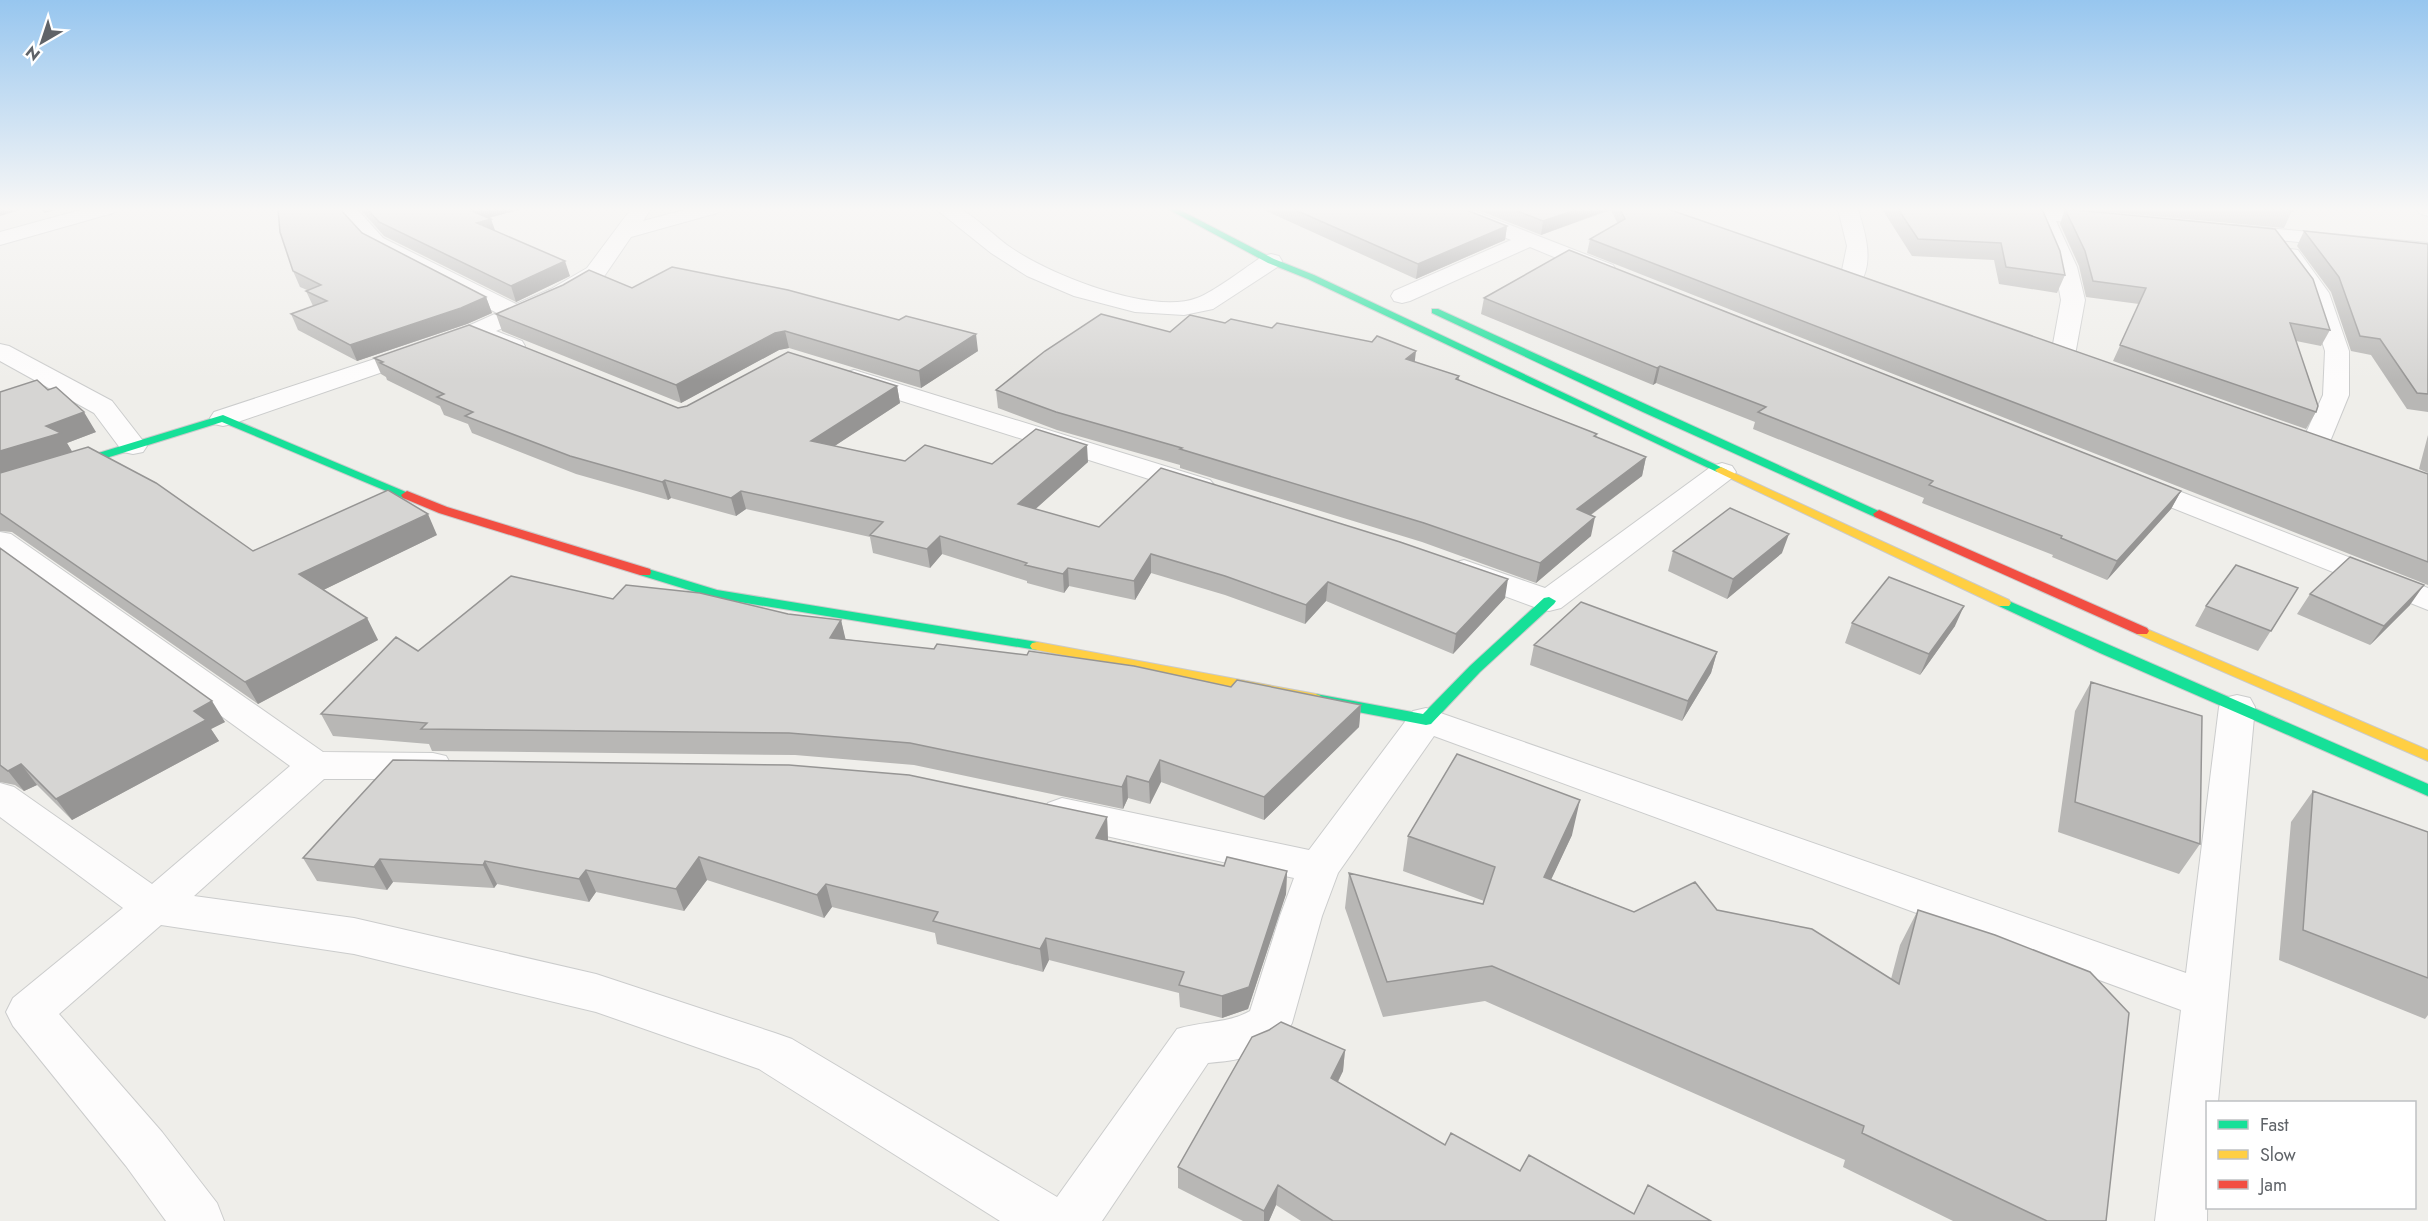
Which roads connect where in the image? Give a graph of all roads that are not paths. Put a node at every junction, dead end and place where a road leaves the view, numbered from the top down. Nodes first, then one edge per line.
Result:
1 (423, 266) edge
2 (601, 266) edge
3 (1024, 266) edge
4 (1263, 266) edge
5 (1283, 266) edge
6 (1464, 266) edge
7 (1594, 266) edge
8 (1854, 266) edge
9 (2066, 266) edge
10 (2298, 266) edge
11 (1627, 279) edge
12 (1851, 280) edge
13 (1397, 293) joint
14 (517, 314) junction
15 (457, 338) junction
16 (0, 351) edge
17 (2062, 355) edge
18 (541, 358) edge
19 (834, 371) edge
20 (1647, 410) junction
21 (223, 418) junction
22 (1619, 423) junction
23 (2315, 444) edge
24 (133, 446) junction
25 (1722, 472) junction
26 (2111, 473) edge
27 (0, 487) edge
28 (1229, 495) edge
29 (0, 541) edge
30 (1442, 562) edge
31 (2428, 600) edge
32 (1548, 601) junction
33 (2237, 707) junction
34 (1433, 713) junction
35 (2428, 756) edge
36 (315, 765) junction
37 (464, 766) edge
38 (2428, 790) edge
39 (0, 797) edge
40 (1030, 806) edge
41 (1319, 868) junction
42 (153, 908) junction
43 (2208, 968) junction
44 (198, 1221) edge
45 (1048, 1221) edge
46 (1071, 1221) edge
47 (2181, 1221) edge

1 - 14 street
2 - 14 street
3 - 4 street
5 - 22 street
6 - 13 street
7 - 11 street
8 - 12 street
9 - 17 street
10 - 23 street
13 - 20 street
14 - 15 street
15 - 18 street
15 - 21 street
16 - 24 street
19 - 28 street
20 - 22 street
20 - 35 street
21 - 24 street
21 - 34 street
22 - 25 street
24 - 27 street
25 - 32 street
25 - 33 street
26 - 31 street
29 - 36 street
30 - 32 street
32 - 34 street
33 - 38 street
33 - 43 street
34 - 41 street
34 - 43 street
36 - 37 street
36 - 42 street
39 - 42 street
40 - 41 street
41 - 46 street
42 - 44 street
42 - 45 street
43 - 47 street

